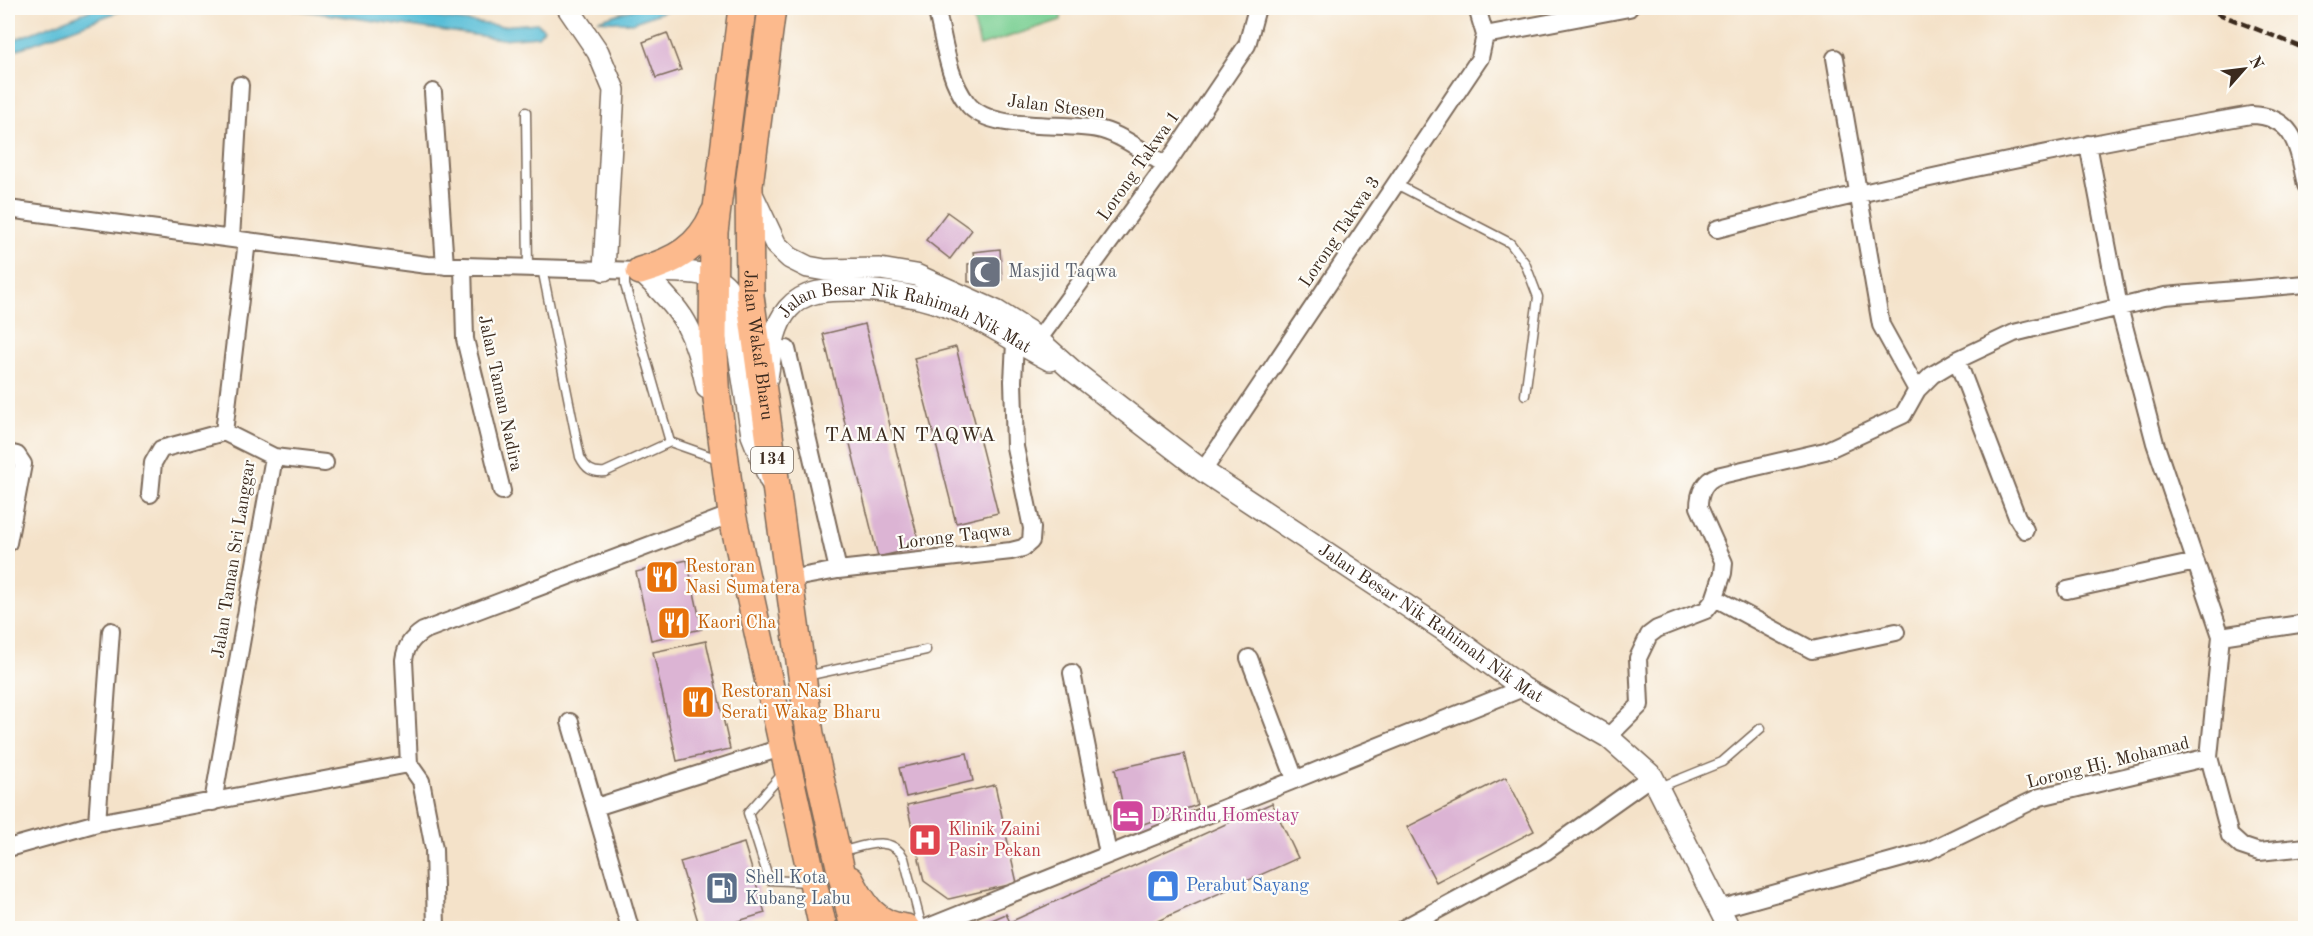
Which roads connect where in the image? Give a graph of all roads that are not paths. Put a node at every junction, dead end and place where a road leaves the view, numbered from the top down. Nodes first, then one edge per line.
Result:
1 (568, 8) edge
2 (742, 8) edge
3 (772, 8) edge
4 (936, 8) edge
5 (1257, 8) edge
6 (1477, 8) edge
7 (1629, 8) edge
8 (1485, 35) junction
9 (1835, 58) dead end
10 (240, 85) dead end
11 (433, 92) dead end
12 (526, 112) dead end
13 (2088, 144) junction
14 (1166, 165) junction
15 (1396, 184) junction
16 (749, 185) junction
17 (2306, 185) edge
18 (1858, 192) junction
19 (8, 209) edge
20 (716, 210) junction
21 (1717, 229) dead end
22 (239, 240) junction
23 (445, 266) junction
24 (463, 266) junction
25 (535, 268) junction
26 (623, 270) junction
27 (712, 276) junction
28 (2306, 284) edge
29 (2119, 307) junction
30 (1038, 340) junction
31 (1015, 343) junction
32 (787, 349) dead end
33 (1957, 360) junction
34 (1072, 370) junction
35 (1917, 390) junction
36 (1525, 395) dead end
37 (764, 398) junction
38 (224, 432) junction
39 (670, 442) junction
40 (8, 453) edge
41 (274, 457) junction
42 (724, 461) junction
43 (325, 463) dead end
44 (1203, 471) junction
45 (502, 491) dead end
46 (150, 494) dead end
47 (777, 495) junction
48 (732, 514) junction
49 (2025, 530) dead end
50 (8, 543) edge
51 (2196, 562) junction
52 (838, 570) junction
53 (789, 579) junction
54 (2067, 590) dead end
55 (1715, 598) junction
56 (2306, 623) edge
57 (111, 631) dead end
58 (1896, 632) dead end
59 (2221, 636) junction
60 (926, 650) dead end
61 (1249, 658) dead end
62 (1072, 673) dead end
63 (802, 677) junction
64 (1523, 688) junction
65 (570, 722) dead end
66 (1761, 728) dead end
67 (1608, 737) junction
68 (2209, 757) junction
69 (784, 759) junction
70 (409, 764) junction
71 (1295, 779) junction
72 (1656, 782) junction
73 (213, 802) junction
74 (596, 807) junction
75 (97, 823) junction
76 (2306, 847) edge
77 (8, 848) edge
78 (836, 852) junction
79 (1108, 854) junction
80 (812, 882) junction
81 (1719, 909) junction
82 (436, 928) edge
83 (630, 928) edge
84 (823, 928) edge
85 (854, 928) edge
86 (906, 928) edge
87 (924, 928) edge
88 (1404, 928) edge
89 (1729, 928) edge

1 - 26 street
2 - 20 main road
3 - 16 main road, Jalan Wakaf Bharu / 134
4 - 14 street, Jalan Stesen
5 - 14 street, Lorong Takwa 1
6 - 8 street
7 - 8 street
8 - 15 street, Lorong Takwa 3
9 - 18 street
10 - 22 street
11 - 23 street
12 - 25 lane
13 - 17 street
13 - 18 street
13 - 29 street
14 - 30 street, Lorong Takwa 1
15 - 36 lane
15 - 44 street, Lorong Takwa 3
16 - 30 street, Jalan Besar Nik Rahimah Nik Mat
16 - 37 main road, Jalan Wakaf Bharu / 134
18 - 21 street
18 - 35 street
19 - 22 street
20 - 26 main road
20 - 27 main road
22 - 23 street
22 - 38 street
23 - 24 street
24 - 25 street
24 - 45 street, Jalan Taman Nadira
25 - 26 street
25 - 39 lane
26 - 27 street
26 - 39 lane
26 - 42 street, 134
27 - 42 main road, 134
27 - 47 street
28 - 29 street
29 - 33 street
29 - 51 street
30 - 34 street, Jalan Besar Nik Rahimah Nik Mat
31 - 34 street, Jalan Besar Nik Rahimah Nik Mat
31 - 37 street, Jalan Besar Nik Rahimah Nik Mat
31 - 52 street, Lorong Taqwa
32 - 52 street
33 - 35 street
33 - 49 street
34 - 44 street, Jalan Besar Nik Rahimah Nik Mat
35 - 55 street
37 - 47 main road, Jalan Wakaf Bharu / 134
38 - 41 street, Jalan Taman Sri Langgar
38 - 46 street
39 - 42 lane
40 - 50 street
41 - 43 street
41 - 73 street, Jalan Taman Sri Langgar
42 - 48 main road, 134
44 - 64 street, Jalan Besar Nik Rahimah Nik Mat
47 - 53 main road, Jalan Wakaf Bharu / 134
48 - 69 main road, 134
48 - 70 street
51 - 54 street
51 - 59 street
52 - 53 street, Lorong Taqwa
53 - 63 main road, Jalan Wakaf Bharu / 134
55 - 58 street
55 - 67 street
56 - 59 street
57 - 75 street
59 - 68 street, Lorong Hj. Mohamad
60 - 63 lane
61 - 71 street
62 - 79 street
63 - 78 main road, Jalan Wakaf Bharu / 134
64 - 67 street, Jalan Besar Nik Rahimah Nik Mat
64 - 71 street
65 - 74 street
66 - 72 lane
67 - 72 street, Jalan Besar Nik Rahimah Nik Mat
68 - 76 street
68 - 81 street, Lorong Hj. Mohamad
69 - 74 street
69 - 80 main road, 134
69 - 80 lane
70 - 73 street
70 - 82 street
71 - 79 street
72 - 81 street, Jalan Besar Nik Rahimah Nik Mat
72 - 88 street
73 - 75 street
74 - 83 street
75 - 77 street
78 - 85 main road, Jalan Wakaf Bharu / 134
78 - 86 main road
78 - 87 lane
79 - 87 street
80 - 84 main road, 134
81 - 89 street, Jalan Besar Nik Rahimah Nik Mat

